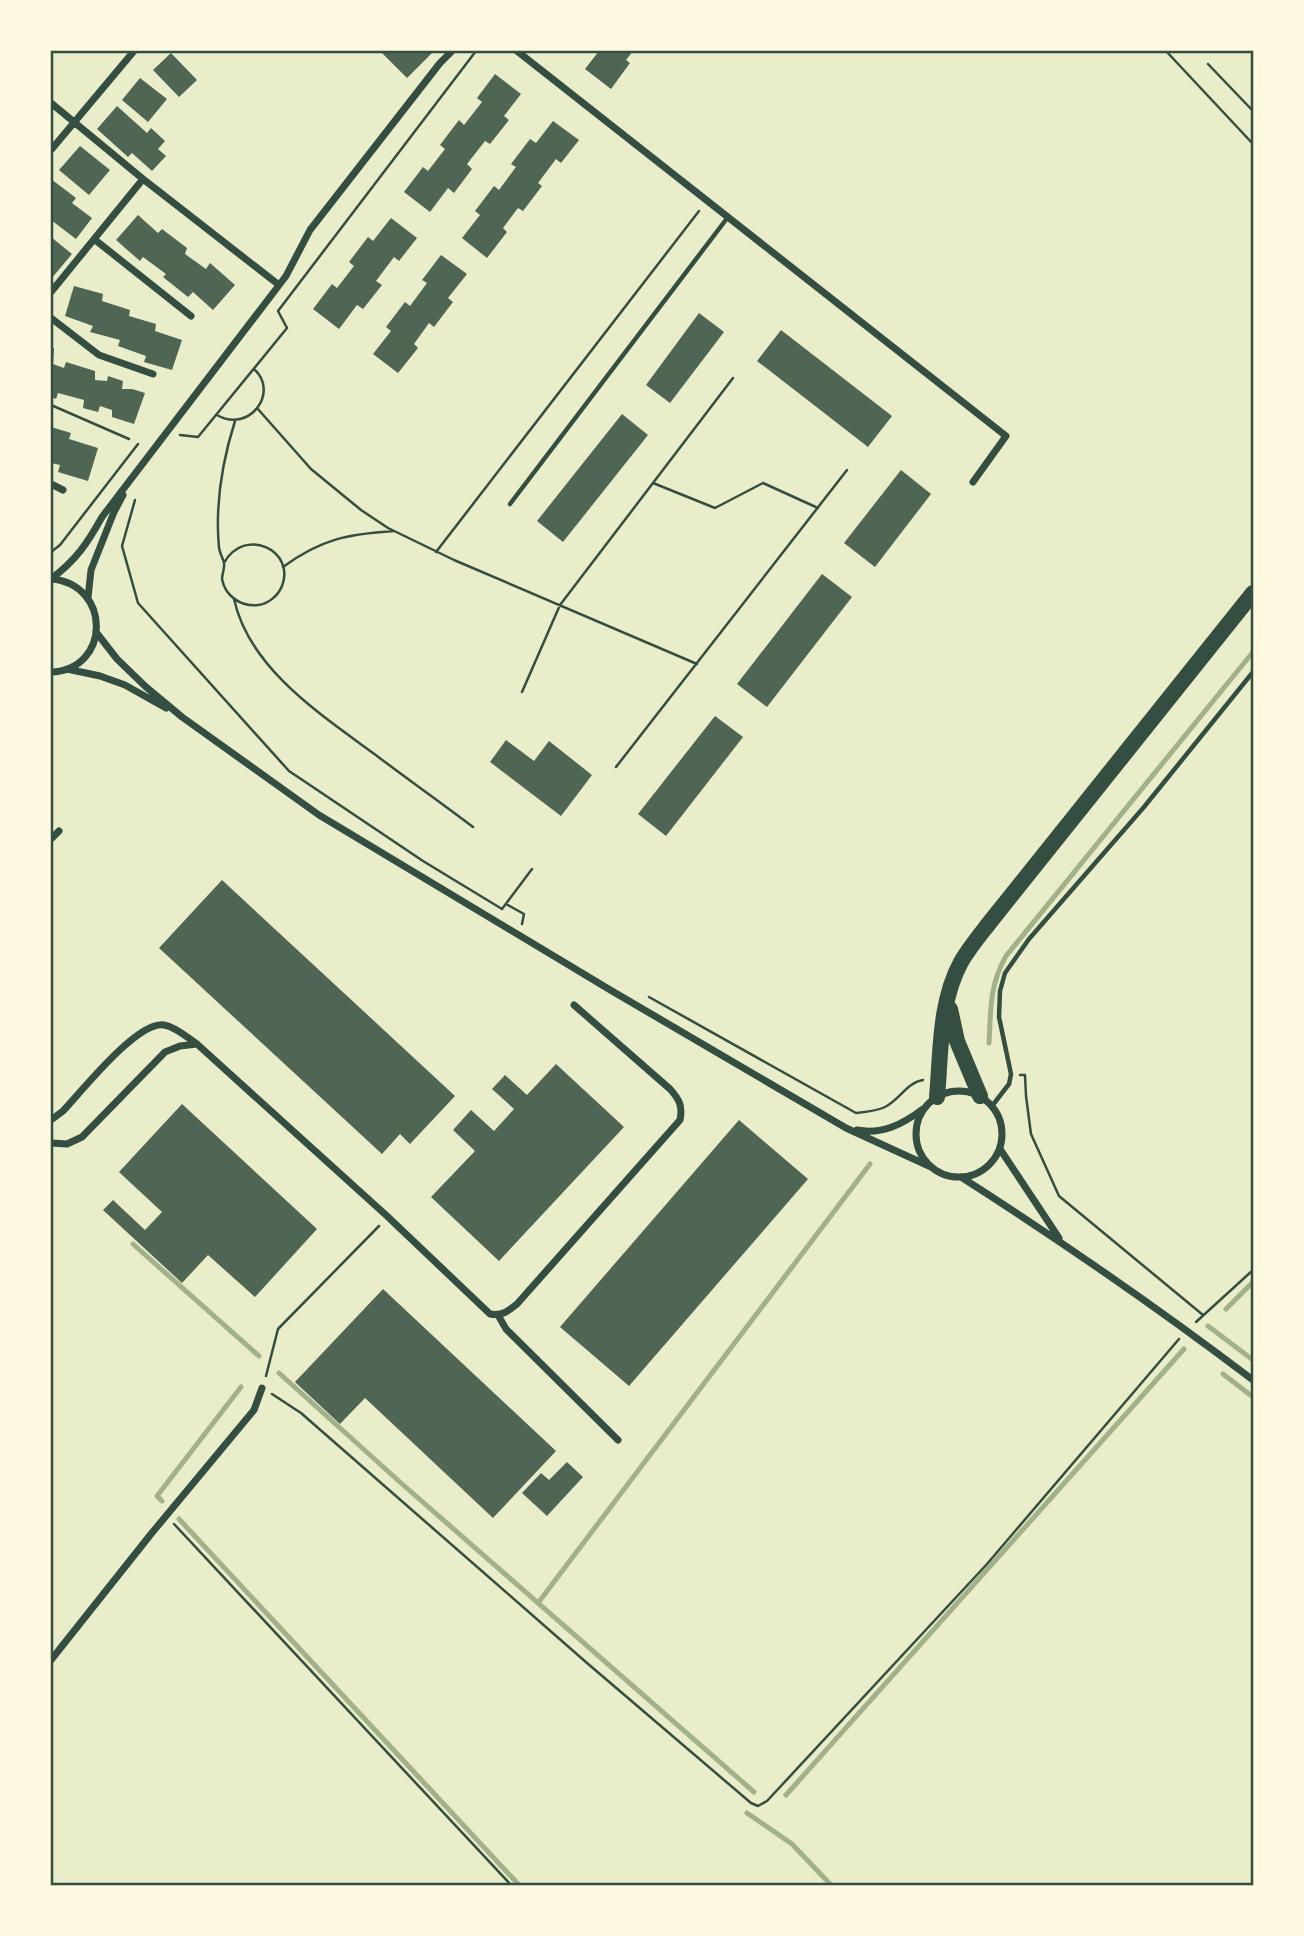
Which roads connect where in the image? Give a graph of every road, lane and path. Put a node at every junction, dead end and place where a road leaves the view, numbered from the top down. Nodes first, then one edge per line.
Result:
1 (134, 51) edge
2 (452, 51) edge
3 (476, 51) edge
4 (517, 51) edge
5 (1166, 51) edge
6 (1208, 64) dead end
7 (51, 103) edge
8 (1253, 111) edge
9 (75, 123) junction
10 (1253, 144) edge
11 (51, 150) edge
12 (143, 179) junction
13 (707, 201) junction
14 (728, 217) junction
15 (94, 239) junction
16 (279, 285) junction
17 (51, 292) edge
18 (191, 316) dead end
19 (51, 318) edge
20 (254, 369) junction
21 (153, 374) dead end
22 (733, 378) dead end
23 (51, 405) edge
24 (257, 408) junction
25 (217, 415) junction
26 (235, 421) junction
27 (179, 435) dead end
28 (129, 439) dead end
29 (138, 444) dead end
30 (139, 467) junction
31 (847, 470) dead end
32 (973, 482) dead end
33 (653, 483) junction
34 (51, 484) edge
35 (63, 490) dead end
36 (135, 499) dead end
37 (510, 505) dead end
38 (818, 508) junction
39 (394, 531) junction
40 (51, 552) edge
41 (436, 552) junction
42 (224, 563) junction
43 (283, 567) junction
44 (51, 579) edge
45 (1253, 593) edge
46 (88, 598) junction
47 (234, 600) junction
48 (560, 605) junction
49 (96, 632) junction
50 (697, 663) junction
51 (67, 669) junction
52 (51, 672) edge
53 (1253, 672) edge
54 (522, 692) dead end
55 (182, 718) junction
56 (616, 767) dead end
57 (473, 827) dead end
58 (59, 831) dead end
59 (51, 839) edge
60 (532, 869) dead end
61 (506, 904) junction
62 (522, 923) dead end
63 (648, 996) dead end
64 (948, 1000) junction
65 (574, 1005) dead end
66 (197, 1044) junction
67 (1011, 1074) junction
68 (939, 1077) junction
69 (932, 1101) junction
70 (986, 1101) junction
71 (51, 1120) edge
72 (846, 1128) junction
73 (51, 1143) edge
74 (1000, 1149) junction
75 (931, 1167) junction
76 (961, 1177) junction
77 (387, 1216) junction
78 (1061, 1242) junction
79 (1253, 1270) edge
80 (498, 1315) junction
81 (1203, 1315) junction
82 (1187, 1330) junction
83 (1253, 1380) edge
84 (262, 1388) junction
85 (618, 1440) dead end
86 (166, 1515) junction
87 (51, 1660) edge
88 (511, 1885) edge

1 - 9 street
2 - 16 street
3 - 20 path
4 - 13 street
5 - 10 path
6 - 8 path
7 - 9 street
9 - 11 street
9 - 12 street
12 - 15 street
12 - 16 street
13 - 14 street
13 - 41 path
14 - 32 street
14 - 37 lane
15 - 17 street
15 - 18 street
16 - 30 street
19 - 21 street
20 - 24 path
20 - 25 path
22 - 33 path
23 - 28 path
24 - 26 path
24 - 39 path
25 - 26 path
25 - 27 path
26 - 42 path
29 - 40 path
30 - 44 street
30 - 46 street
31 - 38 path
33 - 38 path
33 - 48 path
34 - 35 street
36 - 61 path
38 - 50 path
39 - 41 path
39 - 43 path
41 - 48 path
42 - 43 path
42 - 47 path
43 - 47 path
44 - 46 street
45 - 64 highway
46 - 49 street
47 - 57 path
48 - 50 path
48 - 54 path
49 - 51 street
49 - 55 street
50 - 56 path
51 - 52 street
51 - 55 street
53 - 67 lane
55 - 72 street
58 - 59 street
60 - 61 path
61 - 62 path
63 - 68 path
64 - 68 highway
64 - 70 highway
65 - 80 street
66 - 71 street
66 - 73 street
66 - 77 street
67 - 70 lane
67 - 81 path
68 - 69 highway
69 - 70 street
69 - 72 street
69 - 75 street
70 - 74 street
72 - 75 street
74 - 76 street
74 - 78 street
75 - 76 street
76 - 78 street
77 - 80 street
77 - 84 path
78 - 82 street
79 - 81 path
80 - 85 street
81 - 82 path
82 - 83 street
82 - 84 path
84 - 86 street
86 - 87 street
86 - 88 path

